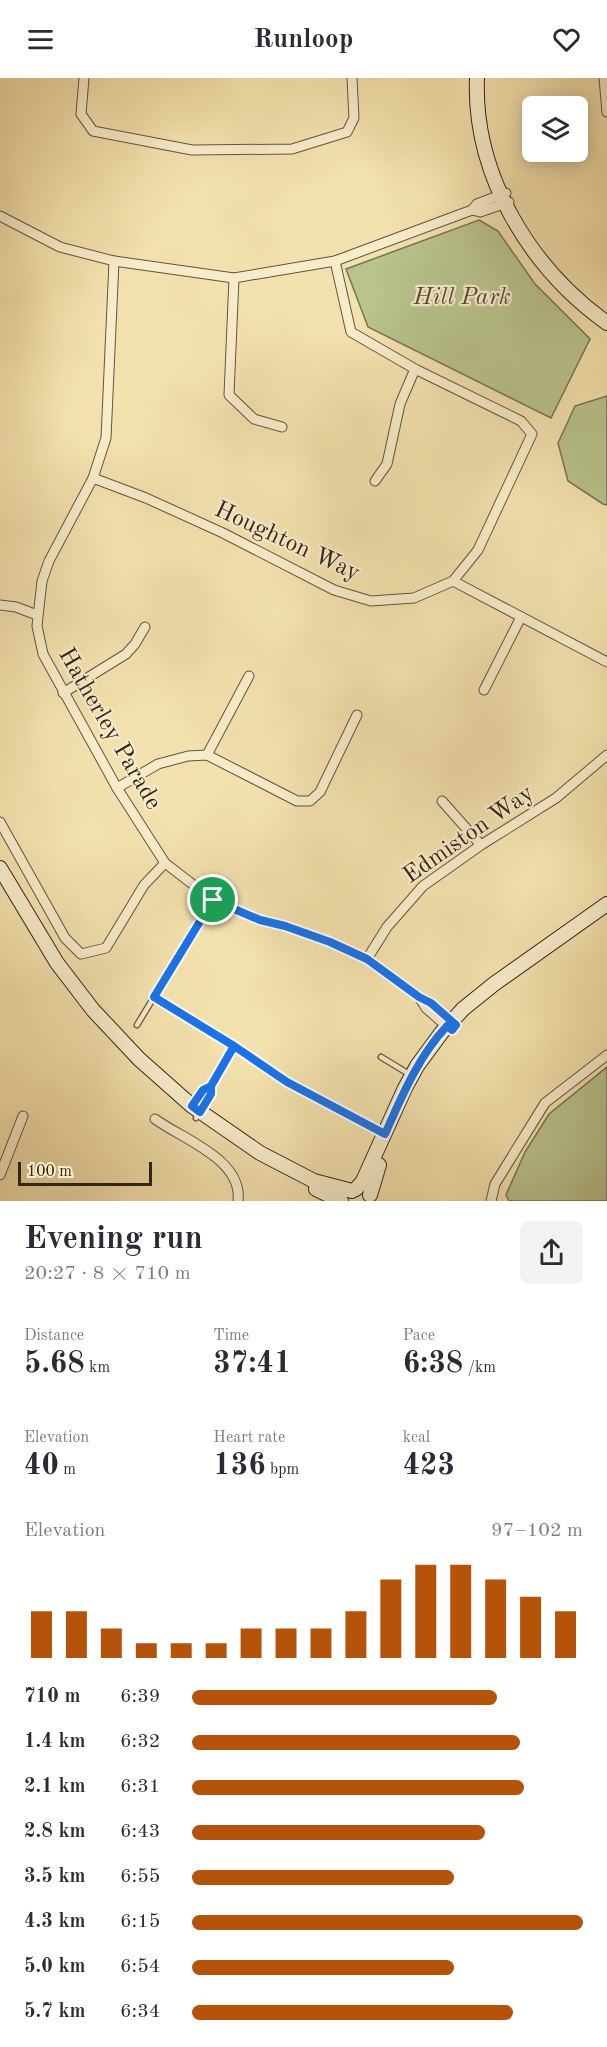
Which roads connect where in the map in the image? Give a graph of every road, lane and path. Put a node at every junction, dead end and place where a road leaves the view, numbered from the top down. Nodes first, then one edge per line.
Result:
1 (84, 78) edge
2 (352, 78) edge
3 (477, 78) edge
4 (483, 78) edge
5 (604, 78) edge
6 (607, 112) edge
7 (506, 198) junction
8 (0, 216) edge
9 (114, 261) junction
10 (335, 261) junction
11 (234, 278) junction
12 (607, 316) edge
13 (607, 323) edge
14 (415, 369) junction
15 (282, 427) dead end
16 (93, 478) junction
17 (375, 482) dead end
18 (453, 581) junction
19 (0, 605) edge
20 (37, 615) junction
21 (521, 617) junction
22 (146, 627) dead end
23 (607, 662) edge
24 (249, 676) dead end
25 (484, 690) dead end
26 (63, 693) junction
27 (357, 716) dead end
28 (207, 755) junction
29 (607, 755) edge
30 (117, 788) junction
31 (442, 801) dead end
32 (0, 822) edge
33 (481, 845) junction
34 (165, 863) junction
35 (0, 868) edge
36 (0, 882) edge
37 (213, 900) junction
38 (604, 913) edge
39 (367, 959) junction
40 (154, 997) junction
41 (137, 1025) dead end
42 (452, 1026) junction
43 (234, 1046) junction
44 (607, 1055) edge
45 (381, 1057) dead end
46 (412, 1075) junction
47 (211, 1086) junction
48 (194, 1112) junction
49 (23, 1116) dead end
50 (155, 1119) dead end
51 (385, 1134) junction
52 (0, 1175) edge
53 (352, 1194) edge
54 (372, 1198) edge
55 (238, 1201) edge
56 (341, 1201) edge
57 (491, 1201) edge

1 - 2 street
3 - 7 street
4 - 7 street
5 - 6 street
7 - 10 street
7 - 12 street
7 - 13 street
8 - 9 street
9 - 11 street
9 - 16 street, Hatherley Parade
10 - 11 street
10 - 14 street, Houghton Way
11 - 15 street
14 - 17 street
14 - 18 street, Houghton Way
16 - 18 street, Houghton Way
16 - 20 street, Hatherley Parade
18 - 21 street
19 - 20 street
20 - 26 street, Hatherley Parade
21 - 23 street
21 - 25 street
22 - 26 street
24 - 28 street
26 - 30 street, Hatherley Parade
27 - 28 street
28 - 30 street
29 - 33 street, Edmiston Way
30 - 34 street, Hatherley Parade
31 - 33 street
32 - 34 street
33 - 39 street, Edmiston Way
34 - 37 street, Hatherley Parade
35 - 48 street
36 - 48 street
37 - 39 street, Hatherley Parade
37 - 40 lane
38 - 42 street
39 - 42 street, Hatherley Parade
40 - 41 lane
40 - 43 lane
42 - 46 street
42 - 54 street
43 - 47 lane
43 - 51 lane
44 - 57 street
45 - 46 lane
46 - 51 street
47 - 48 lane
47 - 48 lane
48 - 53 street
48 - 56 street
49 - 52 street
50 - 55 street
51 - 53 street
53 - 54 street

